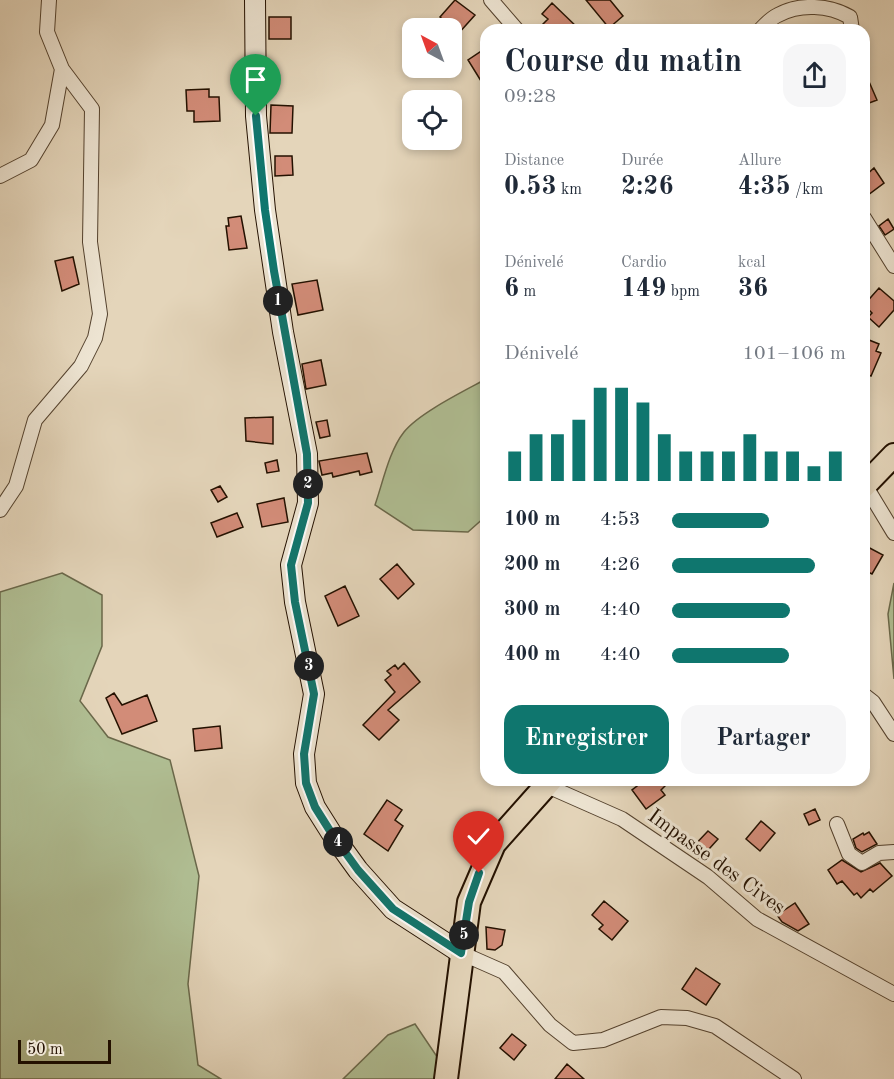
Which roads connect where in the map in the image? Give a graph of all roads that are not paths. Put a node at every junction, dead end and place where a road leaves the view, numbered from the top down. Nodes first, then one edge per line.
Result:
1 (49, 0) edge
2 (255, 0) edge
3 (490, 0) edge
4 (512, 24) edge
5 (767, 24) edge
6 (851, 24) edge
7 (62, 69) junction
8 (0, 176) edge
9 (870, 228) edge
10 (894, 266) edge
11 (894, 455) edge
12 (870, 481) edge
13 (870, 494) edge
14 (0, 510) edge
15 (894, 532) edge
16 (870, 700) edge
17 (894, 734) edge
18 (545, 786) edge
19 (554, 786) edge
20 (837, 824) dead end
21 (894, 852) edge
22 (461, 953) junction
23 (894, 994) edge
24 (446, 1079) edge
25 (794, 1079) edge

1 - 7 street
2 - 22 street
3 - 4 street
5 - 6 street
7 - 8 street
7 - 14 street
9 - 10 street
11 - 12 main road
13 - 15 street
16 - 17 street
18 - 22 main road
19 - 23 street, Impasse des Cives
20 - 21 street
22 - 24 main road
22 - 25 street

